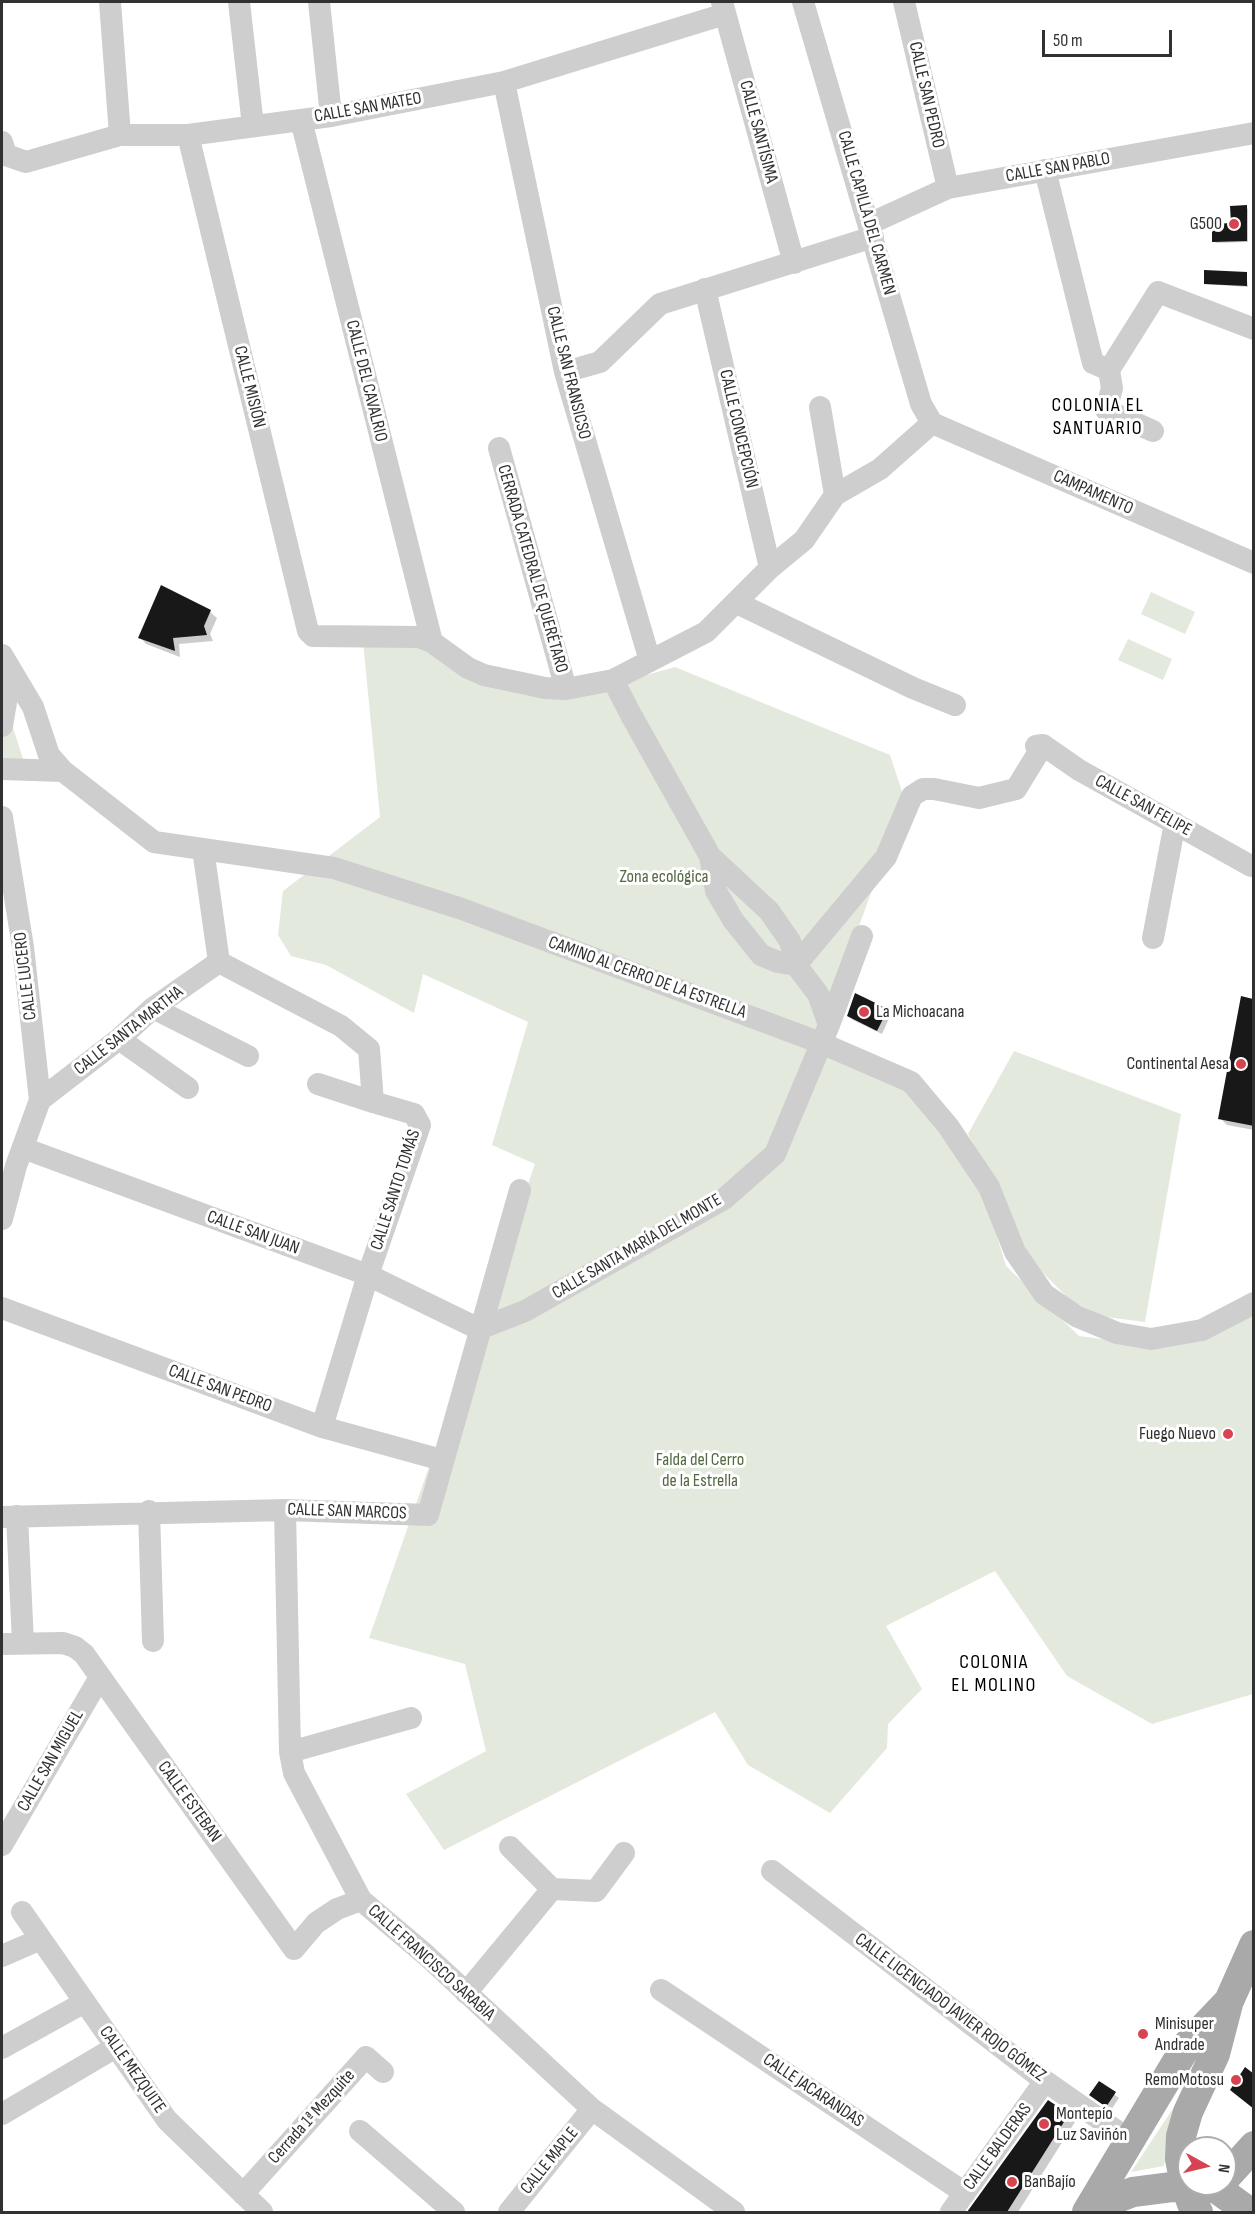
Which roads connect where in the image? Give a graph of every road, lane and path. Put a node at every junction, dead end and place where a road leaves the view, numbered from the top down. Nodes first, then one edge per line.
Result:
1 (110, 2) edge
2 (239, 2) edge
3 (319, 2) edge
4 (803, 2) edge
5 (904, 2) edge
6 (724, 8) edge
7 (504, 82) junction
8 (331, 116) junction
9 (300, 120) junction
10 (252, 126) junction
11 (1254, 133) edge
12 (120, 135) junction
13 (188, 135) junction
14 (4, 148) edge
15 (1045, 170) junction
16 (948, 188) junction
17 (871, 231) junction
18 (794, 262) junction
19 (705, 289) junction
20 (1254, 329) edge
21 (1109, 370) junction
22 (565, 372) junction
23 (820, 407) dead end
24 (932, 423) junction
25 (1153, 431) dead end
26 (499, 448) dead end
27 (835, 495) junction
28 (1254, 563) edge
29 (770, 568) junction
30 (737, 603) junction
31 (432, 642) junction
32 (650, 661) junction
33 (6, 664) edge
34 (613, 680) junction
35 (566, 689) junction
36 (955, 705) dead end
37 (2, 726) edge
38 (2, 769) edge
39 (63, 771) junction
40 (2, 817) edge
41 (1175, 823) junction
42 (204, 849) junction
43 (710, 856) junction
44 (1251, 866) dead end
45 (862, 936) dead end
46 (1154, 938) dead end
47 (219, 962) junction
48 (795, 964) junction
49 (153, 1008) junction
50 (825, 1034) junction
51 (119, 1039) junction
52 (248, 1056) dead end
53 (318, 1084) dead end
54 (188, 1088) dead end
55 (40, 1100) junction
56 (373, 1102) junction
57 (14, 1157) edge
58 (520, 1190) dead end
59 (2, 1214) edge
60 (368, 1275) junction
61 (1254, 1303) edge
62 (2, 1308) edge
63 (479, 1329) junction
64 (322, 1427) junction
65 (442, 1460) junction
66 (285, 1510) junction
67 (149, 1511) junction
68 (9, 1516) edge
69 (153, 1641) dead end
70 (12, 1643) edge
71 (100, 1677) junction
72 (411, 1718) dead end
73 (290, 1752) junction
74 (2, 1845) edge
75 (510, 1847) dead end
76 (624, 1853) dead end
77 (772, 1871) dead end
78 (552, 1889) junction
79 (362, 1900) junction
80 (22, 1912) dead end
81 (41, 1939) junction
82 (1254, 1945) edge
83 (2, 1956) edge
84 (661, 1990) dead end
85 (466, 1993) junction
86 (1229, 2001) junction
87 (84, 2002) junction
88 (116, 2047) junction
89 (2, 2048) edge
90 (383, 2072) dead end
91 (1045, 2081) junction
92 (592, 2109) junction
93 (2, 2114) edge
94 (360, 2131) dead end
95 (1131, 2141) junction
96 (1254, 2146) edge
97 (1237, 2164) edge
98 (965, 2193) junction
99 (243, 2194) junction
100 (1233, 2196) edge
101 (1192, 2205) edge
102 (262, 2212) edge
103 (454, 2212) edge
104 (509, 2212) edge
105 (734, 2212) edge
106 (951, 2212) edge
107 (1087, 2212) edge
108 (1092, 2212) edge
109 (1249, 2212) edge

1 - 12 street
2 - 10 street
3 - 8 street
4 - 17 street, CALLE CAPILLA DEL CARMEN
5 - 16 street, CALLE SAN PEDRO
6 - 7 street, CALLE SAN MATEO
6 - 18 street, CALLE SANTÍSIMA
7 - 8 street, CALLE SAN MATEO
7 - 22 street, CALLE SAN FRANSICSO
8 - 9 street, CALLE SAN MATEO
9 - 10 street, CALLE SAN MATEO
9 - 31 street, CALLE DEL CAVALRIO
10 - 13 street, CALLE SAN MATEO
11 - 15 street, CALLE SAN PABLO
12 - 13 street, CALLE SAN MATEO
12 - 14 street, CALLE SAN MATEO
13 - 31 street, CALLE MISIÓN
15 - 16 street, CALLE SAN PABLO
15 - 21 street
16 - 17 street, CALLE SAN PABLO
17 - 18 street, CALLE SAN PABLO
17 - 24 street, CALLE CAPILLA DEL CARMEN
18 - 19 street, CALLE SAN PABLO
19 - 22 street, CALLE SAN PABLO
19 - 29 street, CALLE CONCEPCIÓN
20 - 21 street
21 - 25 street
22 - 32 street, CALLE SAN FRANSICSO
23 - 27 street
24 - 27 street
24 - 28 street, CAMPAMENTO
26 - 35 street, CERRADA CATEDRAL DE QUERÉTARO
27 - 29 street
29 - 30 street
30 - 32 street
30 - 36 street
31 - 35 street
32 - 34 street
33 - 37 street
33 - 39 street, CAMINO AL CERRO DE LA ESTRELLA
34 - 35 street
34 - 43 street
38 - 39 street
39 - 42 street, CAMINO AL CERRO DE LA ESTRELLA
40 - 55 street, CALLE LUCERO
41 - 44 street, CALLE SAN FELIPE
41 - 46 street
41 - 48 street, CALLE SAN FELIPE
42 - 47 street
42 - 50 street, CAMINO AL CERRO DE LA ESTRELLA
43 - 48 street
43 - 48 street
45 - 50 street, CALLE SANTA MARÍA DEL MONTE
47 - 49 street, CALLE SANTA MARTHA
47 - 56 street
48 - 50 street
49 - 51 street, CALLE SANTA MARTHA
49 - 52 street
50 - 61 street, CAMINO AL CERRO DE LA ESTRELLA
50 - 63 street, CALLE SANTA MARÍA DEL MONTE
51 - 54 street
51 - 55 street, CALLE SANTA MARTHA
53 - 56 street, CALLE SANTO TOMÁS
55 - 57 street
56 - 60 street, CALLE SANTO TOMÁS
57 - 59 street
57 - 60 street, CALLE SAN JUAN
58 - 63 street, CALLE SAN MARCOS
60 - 63 street, CALLE SAN JUAN
60 - 64 street, CALLE SANTO TOMÁS
62 - 64 street, CALLE SAN PEDRO
63 - 65 street, CALLE SAN MARCOS
64 - 65 street, CALLE SAN PEDRO
65 - 66 street, CALLE SAN MARCOS
66 - 67 street, CALLE SAN MARCOS
66 - 73 street, CALLE FRANCISCO SARABIA
67 - 68 street, CALLE SAN MARCOS
67 - 69 street
68 - 70 street
70 - 71 street, CALLE ESTEBAN
71 - 74 street, CALLE SAN MIGUEL
71 - 79 street, CALLE ESTEBAN
72 - 73 street
73 - 79 street, CALLE FRANCISCO SARABIA
75 - 78 street
76 - 78 street
77 - 91 street, CALLE LICENCIADO JAVIER ROJO GÓMEZ
78 - 85 street
79 - 85 street, CALLE FRANCISCO SARABIA
80 - 81 street, CALLE MEZQUITE
81 - 83 street
81 - 87 street, CALLE MEZQUITE
82 - 86 main road
84 - 98 street, CALLE JACARANDAS
85 - 92 street, CALLE FRANCISCO SARABIA
86 - 95 main road
86 - 101 main road
87 - 88 street, CALLE MEZQUITE
87 - 89 street
88 - 93 street
88 - 99 street, CALLE MEZQUITE
90 - 99 street, Cerrada 1ª Mezquite
91 - 95 street, CALLE LICENCIADO JAVIER ROJO GÓMEZ
91 - 98 street, CALLE BALDERAS
92 - 104 street, CALLE MAPLE
92 - 105 street, CALLE FRANCISCO SARABIA
94 - 103 street
95 - 107 main road
96 - 97 main road
98 - 106 street, CALLE BALDERAS
99 - 102 street, CALLE MEZQUITE
100 - 109 main road
101 - 108 main road

